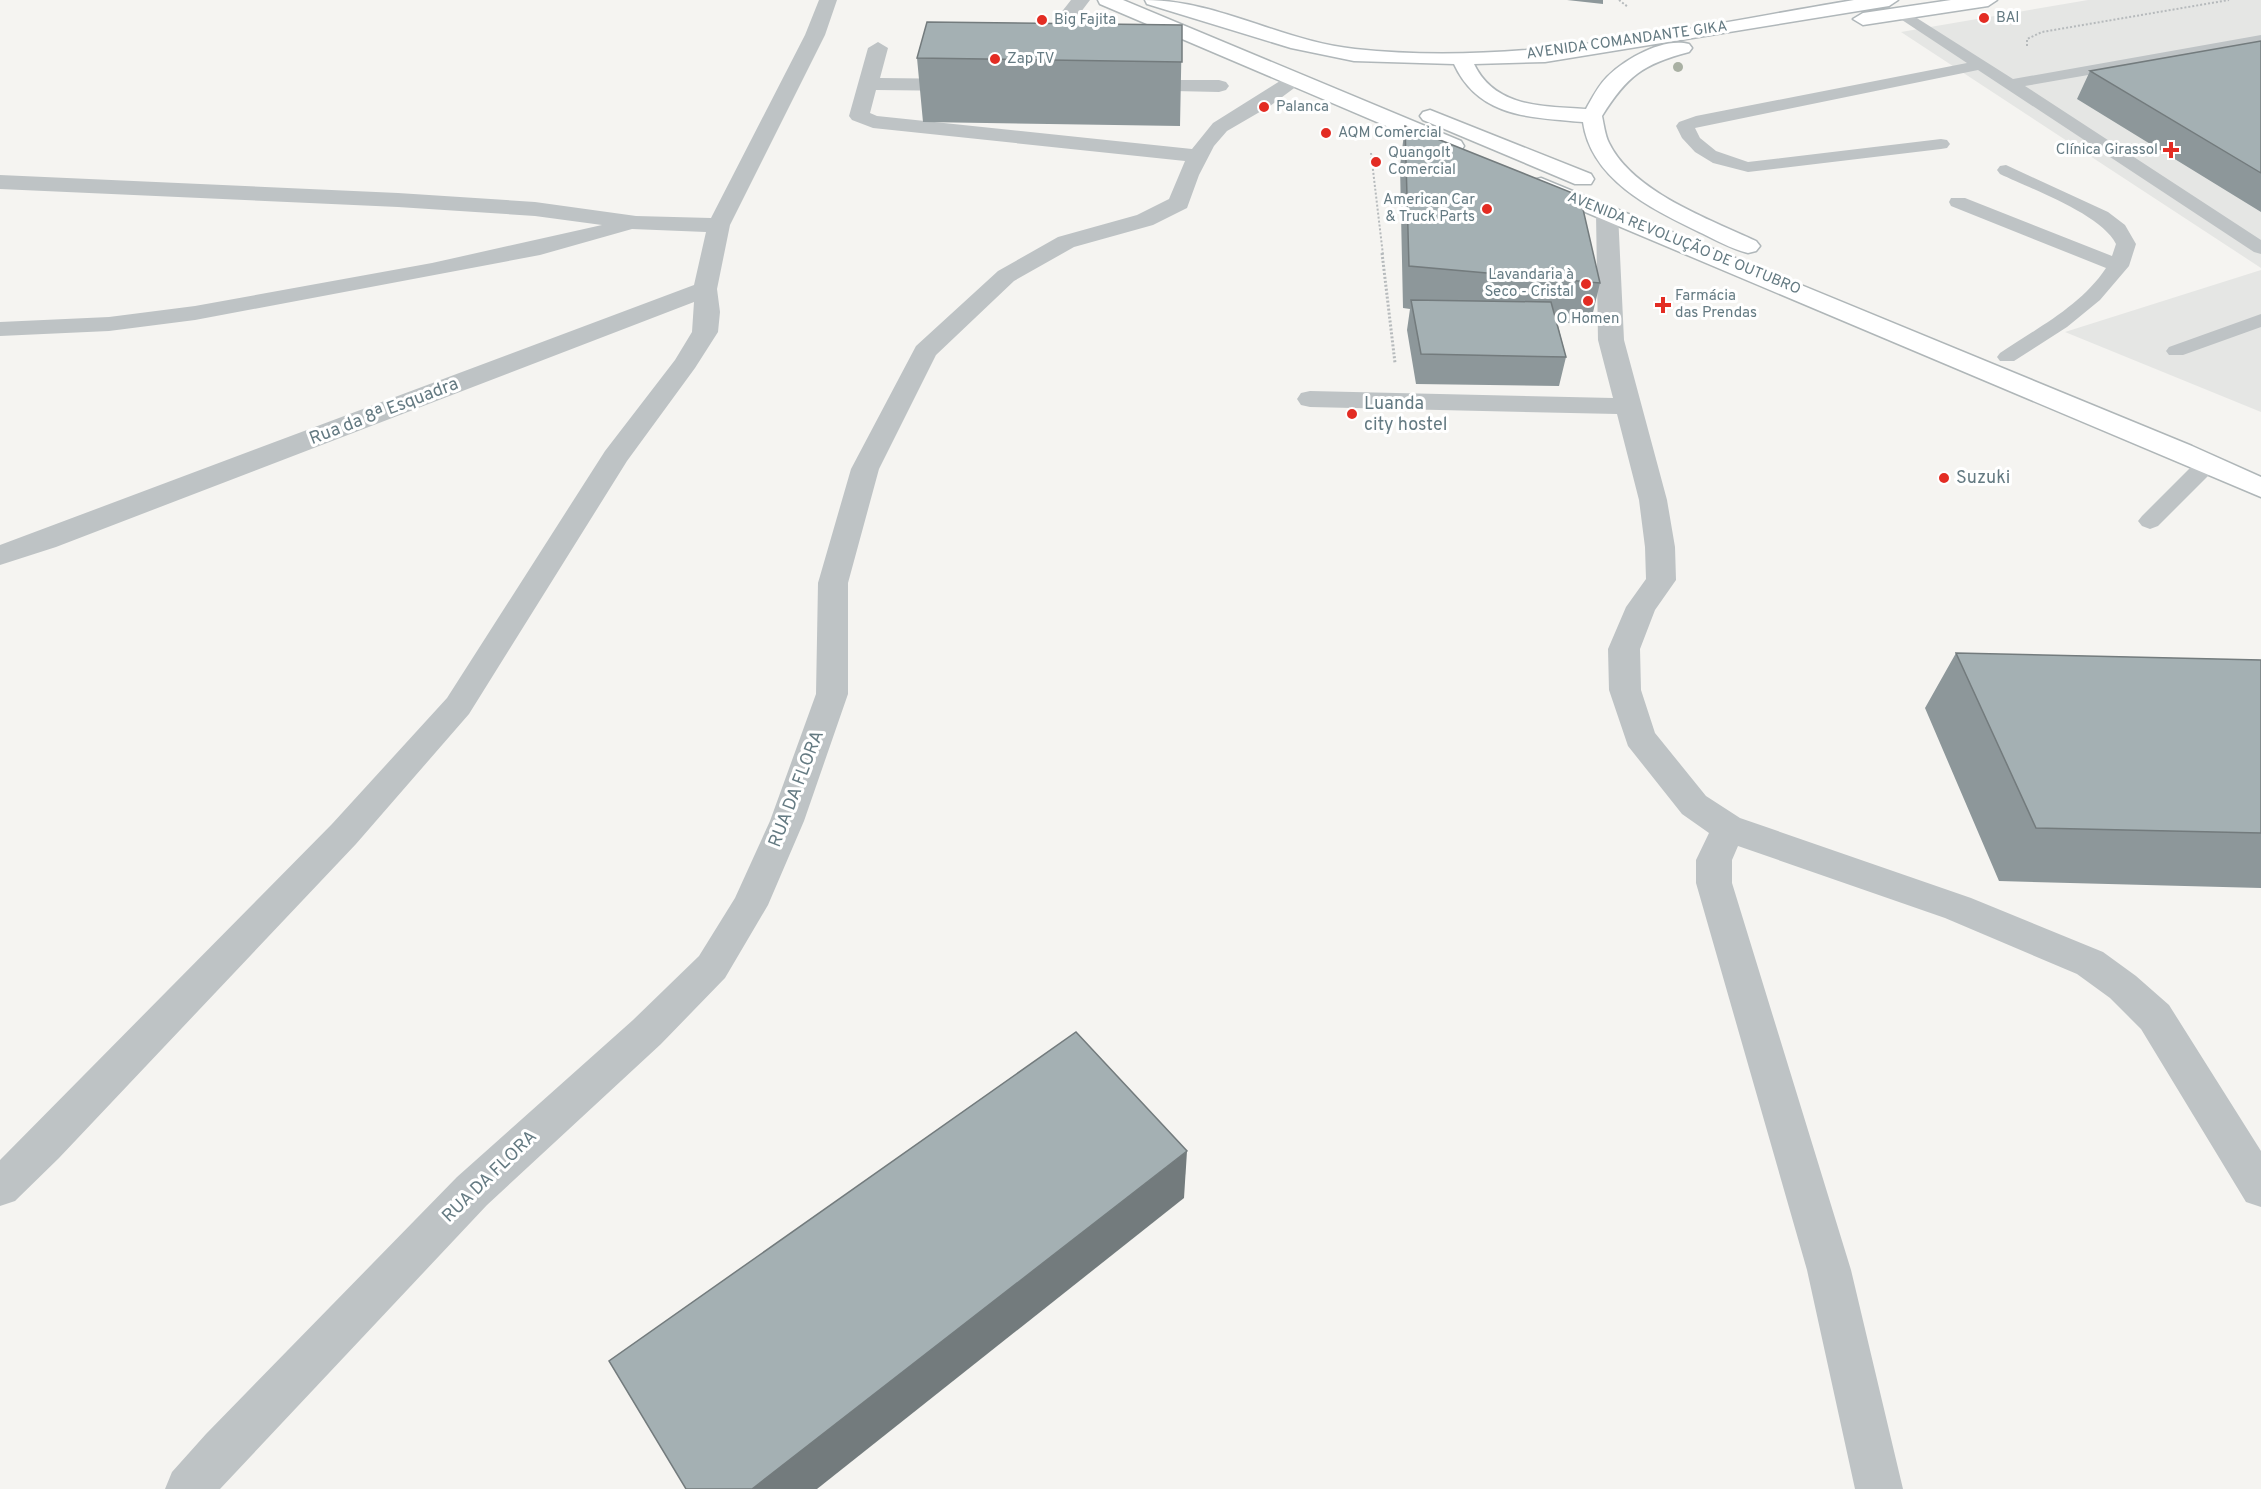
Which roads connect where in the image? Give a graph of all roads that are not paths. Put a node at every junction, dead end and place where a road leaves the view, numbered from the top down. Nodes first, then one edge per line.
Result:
1 (828, 0) edge
2 (1081, 0) edge
3 (1107, 0) edge
4 (1145, 0) edge
5 (1154, 0) edge
6 (1988, 0) edge
7 (1895, 7) edge
8 (2261, 40) edge
9 (878, 48) dead end
10 (1461, 58) junction
11 (1981, 65) junction
12 (1294, 80) junction
13 (868, 84) junction
14 (2010, 84) junction
15 (983, 85) edge
16 (1029, 85) edge
17 (1113, 86) edge
18 (1219, 86) dead end
19 (1592, 116) junction
20 (1941, 144) dead end
21 (1199, 156) junction
22 (2006, 170) dead end
23 (0, 182) edge
24 (1958, 202) dead end
25 (1607, 213) junction
26 (636, 223) junction
27 (719, 225) junction
28 (1749, 246) junction
29 (2261, 248) edge
30 (1770, 255) dead end
31 (2119, 266) junction
32 (705, 289) junction
33 (1856, 292) dead end
34 (2261, 320) edge
35 (0, 329) edge
36 (2176, 351) dead end
37 (2007, 357) junction
38 (1310, 399) dead end
39 (1627, 406) junction
40 (2207, 464) junction
41 (2261, 466) edge
42 (2261, 489) edge
43 (2150, 521) dead end
44 (0, 555) edge
45 (1728, 828) junction
46 (0, 1186) edge
47 (2261, 1188) edge
48 (189, 1489) edge
49 (1879, 1489) edge

1 - 27 street
2 - 16 street
3 - 12 main road, AVENIDA REVOLUÇÃO DE OUTUBRO
4 - 28 main road, AVENIDA REVOLUÇÃO DE OUTUBRO
5 - 10 main road, AVENIDA COMANDANTE GIKA
6 - 7 main road, AVENIDA COMANDANTE GIKA
7 - 10 main road, AVENIDA COMANDANTE GIKA
7 - 11 lane
7 - 19 main road, AVENIDA COMANDANTE GIKA
8 - 14 lane
9 - 13 street
10 - 19 main road
11 - 14 lane
11 - 20 lane
12 - 21 street, RUA DA FLORA
12 - 25 main road, AVENIDA REVOLUÇÃO DE OUTUBRO
13 - 15 street
13 - 21 street
14 - 29 lane
17 - 18 street
19 - 28 main road
21 - 48 street, RUA DA FLORA
22 - 31 lane
23 - 26 street
24 - 31 lane
25 - 39 street
25 - 40 main road, AVENIDA REVOLUÇÃO DE OUTUBRO
26 - 27 street
26 - 35 street
27 - 32 street
28 - 30 main road, AVENIDA REVOLUÇÃO DE OUTUBRO
31 - 37 lane
32 - 44 street, Rua da 8ª Esquadra
32 - 46 street
33 - 37 main road
34 - 36 lane
37 - 41 main road
38 - 39 street
39 - 45 street
40 - 42 main road, AVENIDA REVOLUÇÃO DE OUTUBRO
40 - 43 lane
45 - 47 street
45 - 49 street

